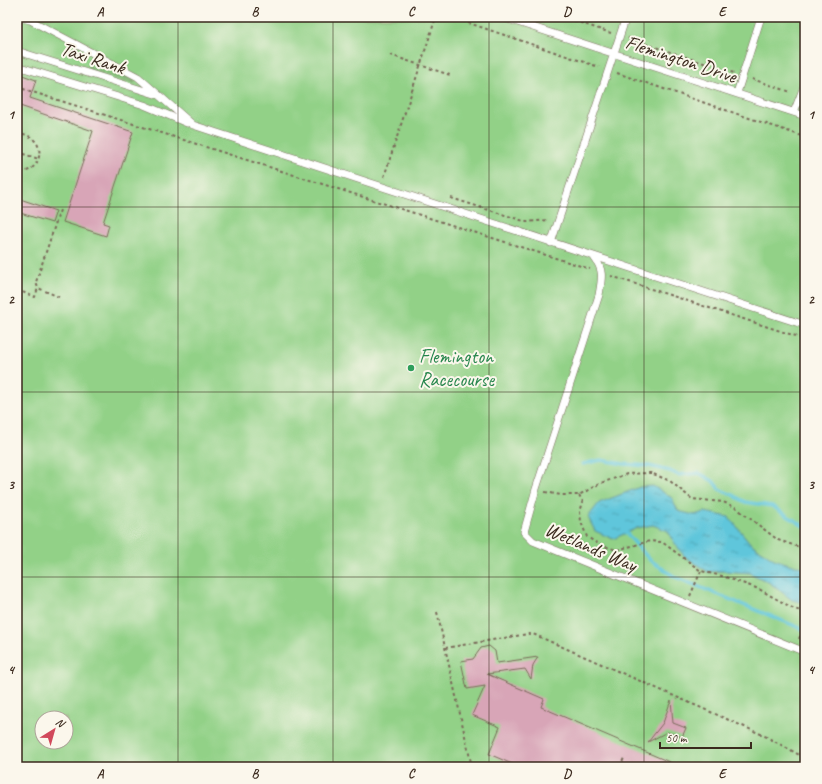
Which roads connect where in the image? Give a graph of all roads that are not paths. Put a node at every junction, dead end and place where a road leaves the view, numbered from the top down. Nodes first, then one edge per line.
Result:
1 (19, 17) edge
2 (502, 17) edge
3 (626, 17) edge
4 (761, 17) edge
5 (17, 50) edge
6 (613, 54) junction
7 (17, 66) edge
8 (805, 84) edge
9 (736, 93) junction
10 (160, 96) junction
11 (794, 112) junction
12 (805, 116) edge
13 (193, 125) junction
14 (551, 243) junction
15 (594, 256) junction
16 (805, 325) edge
17 (805, 652) edge

1 - 10 lane
2 - 6 lane, Flemington Drive
3 - 6 lane
4 - 9 lane
5 - 10 lane, Taxi Rank
6 - 9 lane, Flemington Drive
6 - 14 lane
7 - 13 lane
8 - 11 lane
9 - 11 lane, Flemington Drive
10 - 13 lane
11 - 12 lane, Flemington Drive
13 - 14 lane
14 - 15 lane
15 - 16 lane
15 - 17 lane, Wetlands Way

